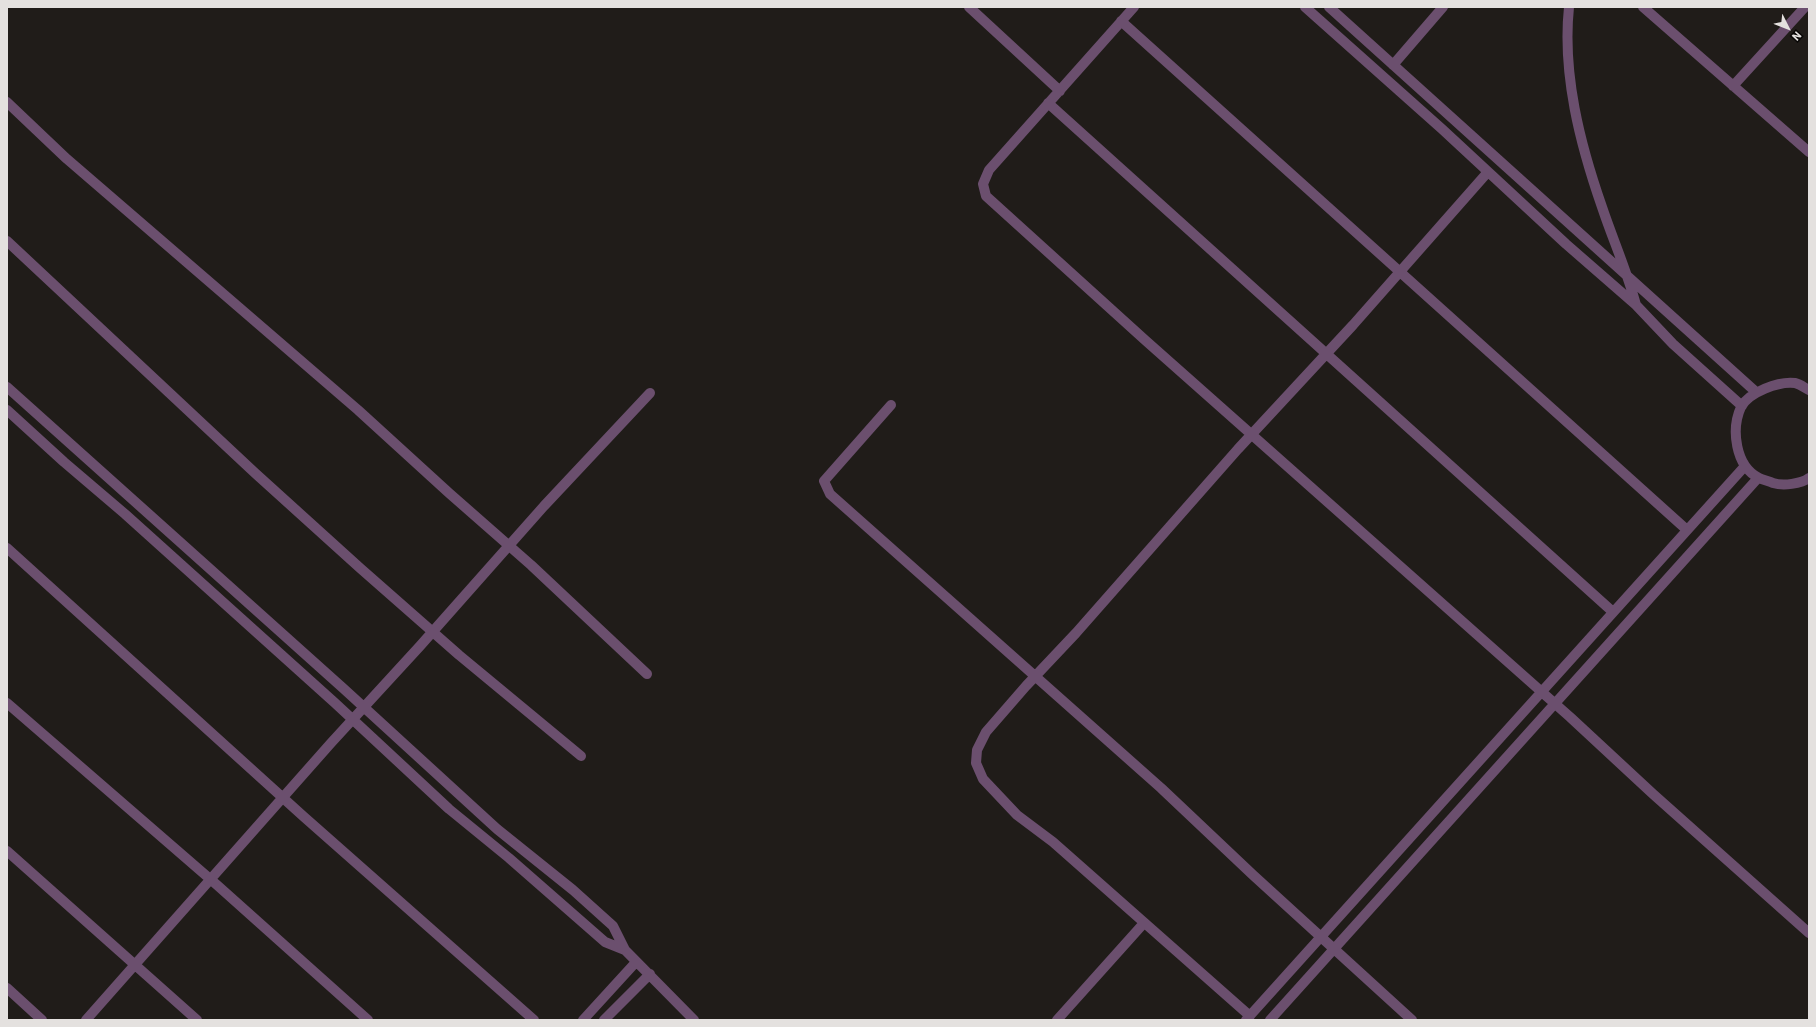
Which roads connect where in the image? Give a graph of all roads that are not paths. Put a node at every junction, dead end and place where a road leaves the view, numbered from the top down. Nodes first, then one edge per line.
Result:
1 (969, 7) edge
2 (1134, 7) edge
3 (1306, 7) edge
4 (1329, 7) edge
5 (1443, 7) edge
6 (1569, 7) edge
7 (1643, 7) edge
8 (1804, 7) edge
9 (1121, 21) junction
10 (1393, 65) junction
11 (1733, 86) junction
12 (1060, 91) junction
13 (7, 102) edge
14 (1048, 104) junction
15 (1809, 152) edge
16 (1487, 173) junction
17 (7, 241) edge
18 (1400, 271) junction
19 (1629, 278) junction
20 (1636, 305) junction
21 (1326, 354) junction
22 (7, 387) edge
23 (1809, 390) edge
24 (1756, 392) junction
25 (650, 393) dead end
26 (891, 405) dead end
27 (1742, 406) junction
28 (7, 410) edge
29 (1252, 434) junction
30 (1745, 466) junction
31 (1758, 478) junction
32 (1809, 478) edge
33 (1687, 530) junction
34 (508, 546) junction
35 (7, 548) edge
36 (1613, 612) junction
37 (433, 632) junction
38 (647, 674) dead end
39 (1035, 676) junction
40 (1541, 692) junction
41 (7, 703) edge
42 (1555, 704) junction
43 (364, 707) junction
44 (353, 719) junction
45 (581, 756) dead end
46 (282, 798) junction
47 (7, 851) edge
48 (210, 879) junction
49 (1144, 923) junction
50 (1809, 933) edge
51 (1321, 937) junction
52 (1334, 949) junction
53 (625, 950) junction
54 (636, 962) junction
55 (135, 965) junction
56 (650, 974) junction
57 (7, 988) edge
58 (1248, 1018) edge
59 (42, 1020) edge
60 (86, 1020) edge
61 (196, 1020) edge
62 (368, 1020) edge
63 (534, 1020) edge
64 (584, 1020) edge
65 (604, 1020) edge
66 (694, 1020) edge
67 (1057, 1020) edge
68 (1270, 1020) edge
69 (1412, 1020) edge

1 - 12 street
2 - 9 street
3 - 16 street
4 - 10 street
5 - 10 street
6 - 19 street
7 - 11 street
8 - 11 street
9 - 12 street
9 - 18 street
10 - 19 street
11 - 15 street
12 - 14 street
13 - 34 street
14 - 21 street
14 - 29 street
16 - 18 street
16 - 20 street
17 - 37 street
18 - 21 street
18 - 33 street
19 - 20 street
19 - 24 street
20 - 27 street
21 - 29 street
21 - 36 street
22 - 43 street
23 - 24 street
24 - 27 street
25 - 34 street
26 - 39 street
27 - 30 street
28 - 44 street
29 - 39 street
29 - 40 street
30 - 31 street
30 - 33 street
31 - 32 street
31 - 42 street
33 - 36 street
34 - 37 street
34 - 38 street
35 - 46 street
36 - 40 street
37 - 43 street
37 - 45 street
39 - 49 street
39 - 51 street
40 - 42 street
40 - 51 street
41 - 48 street
42 - 50 street
42 - 52 street
43 - 44 street
43 - 53 street
44 - 46 street
44 - 53 street
46 - 48 street
46 - 63 street
47 - 55 street
48 - 55 street
48 - 62 street
49 - 58 street
49 - 67 street
51 - 52 street
51 - 58 street
52 - 68 street
52 - 69 street
53 - 54 street
54 - 56 street
54 - 64 street
55 - 60 street
55 - 61 street
56 - 65 street
56 - 66 street
57 - 59 street

